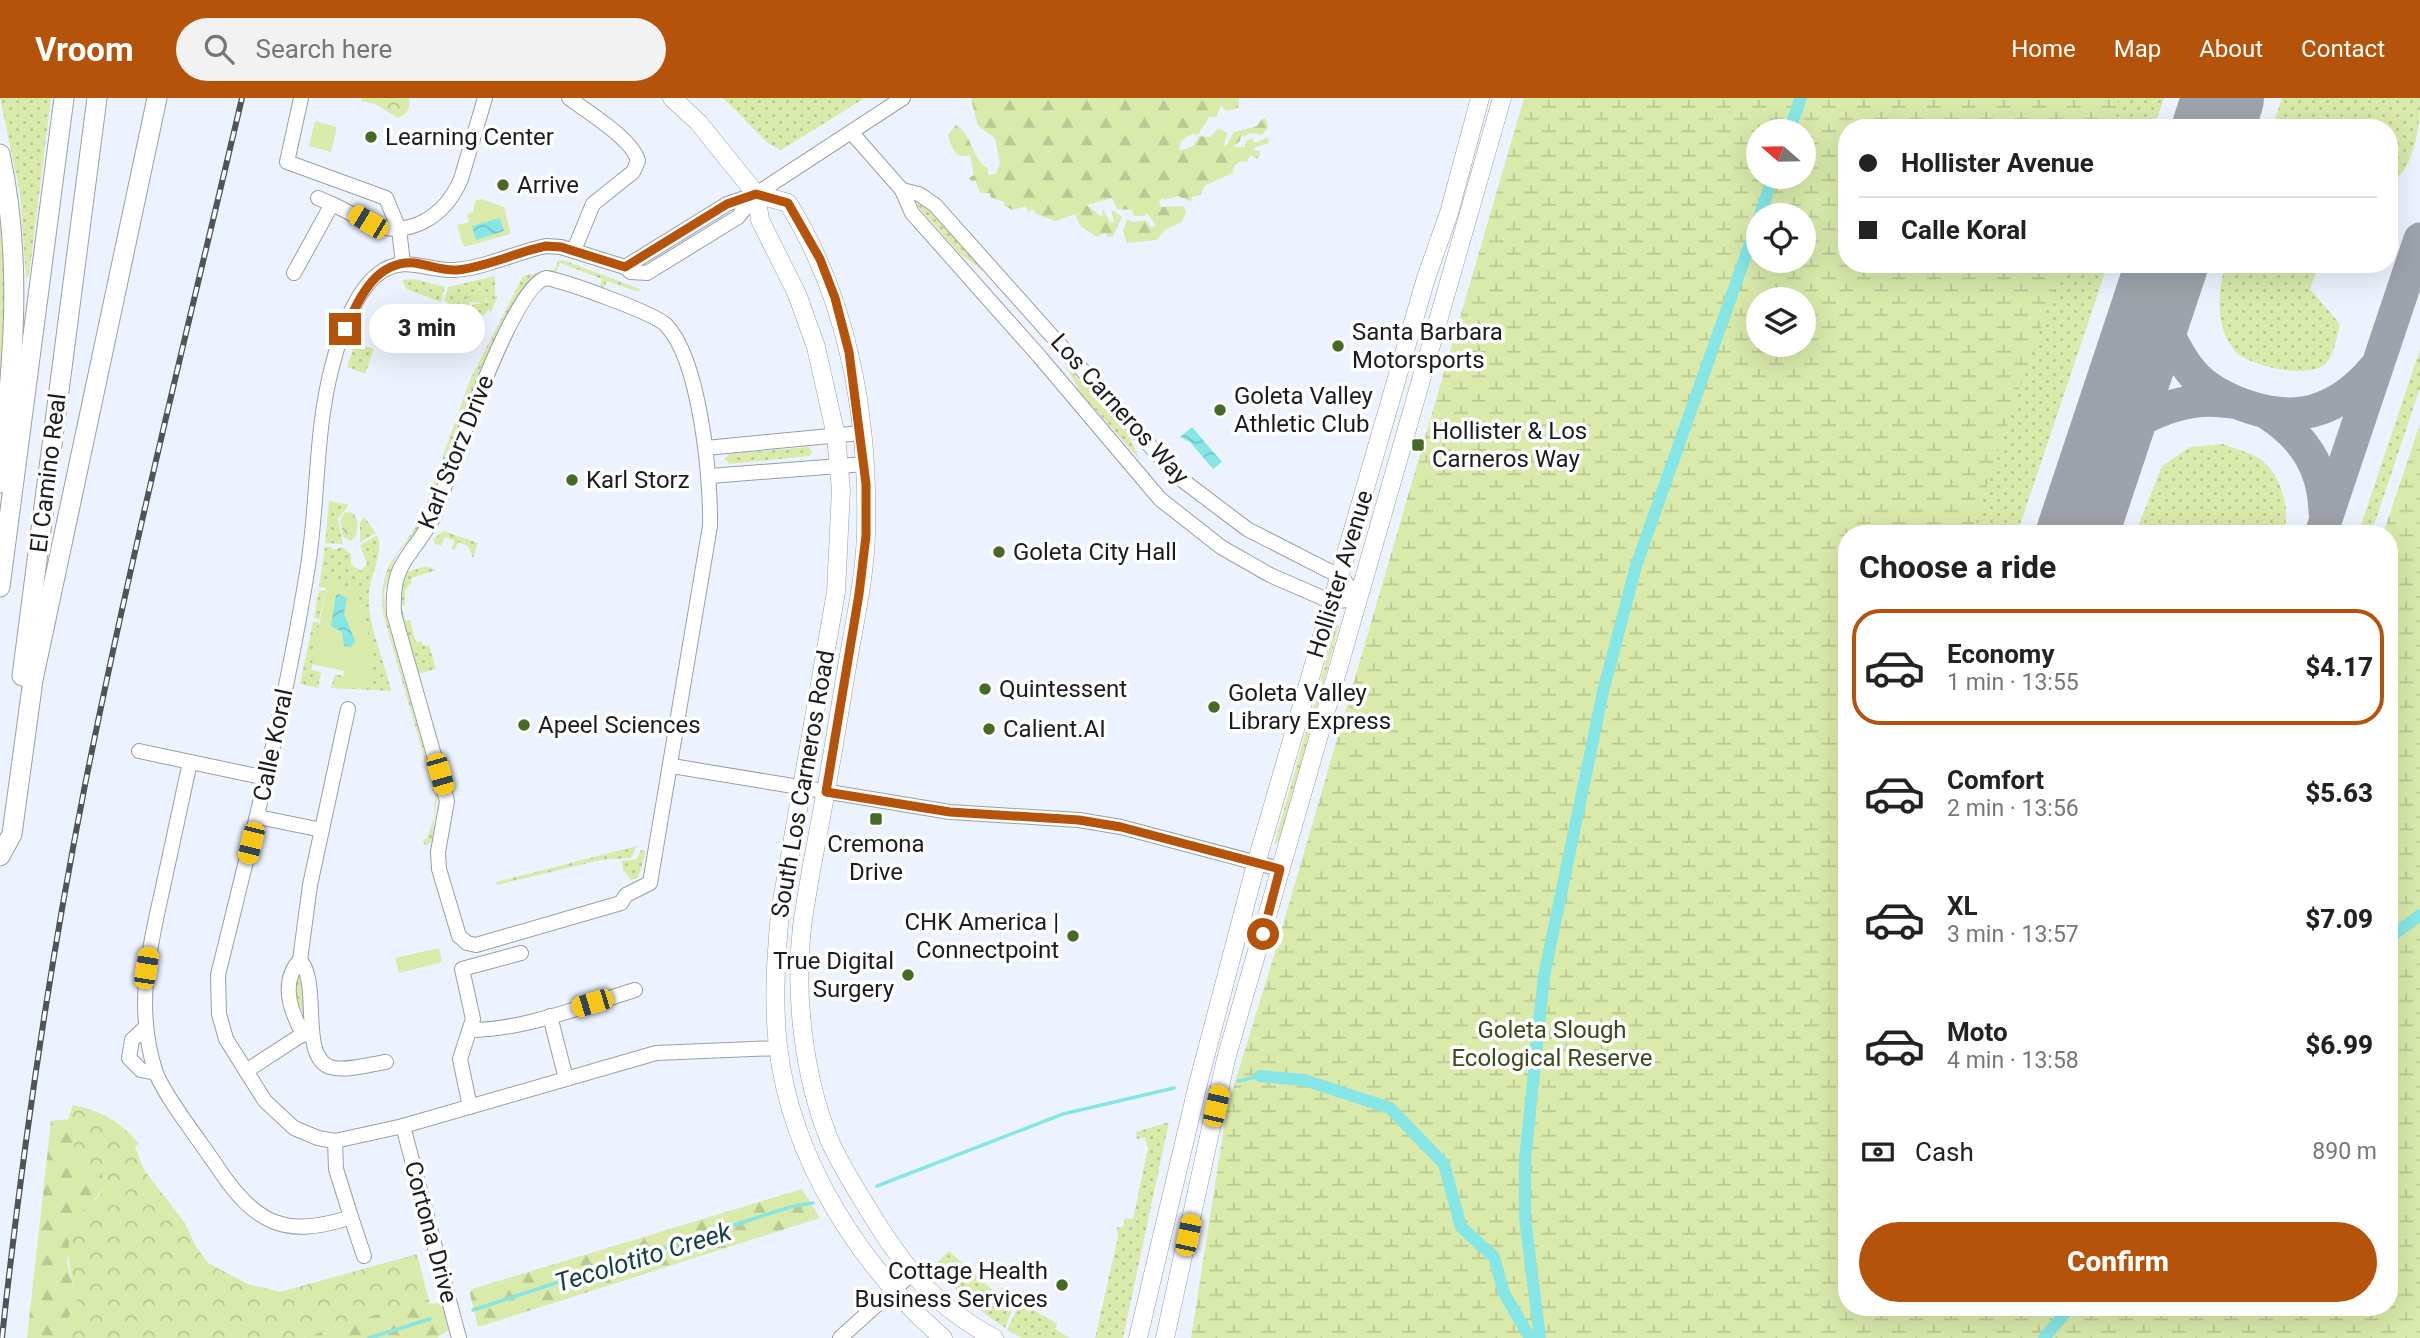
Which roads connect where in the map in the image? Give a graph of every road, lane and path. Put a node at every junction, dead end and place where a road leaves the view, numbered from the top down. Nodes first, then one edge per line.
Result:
1 (64, 98) edge
2 (96, 98) edge
3 (157, 98) edge
4 (300, 98) edge
5 (485, 98) edge
6 (569, 98) edge
7 (672, 98) edge
8 (903, 98) edge
9 (1480, 98) edge
10 (1502, 98) edge
11 (852, 132) junction
12 (0, 154) edge
13 (902, 190) junction
14 (756, 194) junction
15 (318, 198) dead end
16 (332, 204) junction
17 (399, 229) junction
18 (574, 250) junction
19 (403, 263) junction
20 (294, 273) dead end
21 (1057, 340) junction
22 (1039, 356) junction
23 (860, 433) junction
24 (835, 436) junction
25 (706, 448) junction
26 (865, 464) junction
27 (839, 466) junction
28 (710, 476) junction
29 (0, 483) edge
30 (1341, 578) junction
31 (0, 587) edge
32 (1359, 598) junction
33 (1332, 602) junction
34 (348, 709) dead end
35 (139, 751) dead end
36 (190, 762) junction
37 (671, 765) junction
38 (266, 778) junction
39 (802, 789) junction
40 (826, 792) junction
41 (258, 817) junction
42 (322, 830) junction
43 (0, 847) edge
44 (0, 856) edge
45 (1256, 864) junction
46 (1280, 869) junction
47 (521, 953) dead end
48 (300, 960) junction
49 (635, 990) dead end
50 (550, 1016) junction
51 (145, 1028) junction
52 (470, 1030) junction
53 (307, 1035) junction
54 (778, 1048) junction
55 (386, 1062) dead end
56 (246, 1071) junction
57 (156, 1073) junction
58 (566, 1079) junction
59 (470, 1107) junction
60 (403, 1126) junction
61 (335, 1141) junction
62 (351, 1217) junction
63 (364, 1256) dead end
64 (911, 1274) junction
65 (893, 1289) junction
66 (459, 1338) edge
67 (840, 1338) edge
68 (943, 1338) edge
69 (994, 1338) edge
70 (1138, 1338) edge
71 (1165, 1338) edge

1 - 31 highway, El Camino Real
2 - 43 highway, El Camino Real
3 - 44 highway
4 - 17 street
5 - 17 street
6 - 18 street
7 - 14 main road, South Los Carneros Road
8 - 11 street
9 - 30 main road, Hollister Avenue
10 - 32 main road, Hollister Avenue
11 - 13 street, Los Carneros Way
11 - 14 street
12 - 29 highway
13 - 21 street, Los Carneros Way
13 - 22 street, Los Carneros Way
14 - 18 street
14 - 23 main road, South Los Carneros Road
14 - 24 main road, South Los Carneros Road
15 - 16 street
16 - 17 street
16 - 20 street
17 - 19 street
18 - 19 street
19 - 38 street, Calle Koral
21 - 22 street
21 - 30 street, Los Carneros Way
22 - 33 street, Los Carneros Way
23 - 24 street
23 - 26 main road, South Los Carneros Road
24 - 25 street
24 - 27 main road, South Los Carneros Road
25 - 28 street, Karl Storz Drive
25 - 37 street, Karl Storz Drive
26 - 27 street
26 - 40 main road, South Los Carneros Road
27 - 28 street
27 - 39 main road, South Los Carneros Road
28 - 37 street, Karl Storz Drive
30 - 32 street, Los Carneros Way
30 - 33 main road, Hollister Avenue
32 - 33 street
32 - 46 main road, Hollister Avenue
33 - 45 main road, Hollister Avenue
34 - 42 street
35 - 36 street
36 - 38 street
36 - 51 street
37 - 39 street
38 - 41 street, Calle Koral
39 - 40 street
39 - 54 main road, South Los Carneros Road
40 - 45 street
40 - 64 main road, South Los Carneros Road
41 - 42 street
41 - 56 street, Calle Koral
42 - 48 street
45 - 46 street
45 - 70 main road, Hollister Avenue
46 - 71 main road, Hollister Avenue
47 - 52 street
48 - 53 street
48 - 53 street
49 - 50 street
50 - 52 street
50 - 58 street
51 - 57 street
51 - 57 street
52 - 59 street
53 - 55 street
53 - 56 street
54 - 58 street, Calle Koral
54 - 65 main road, South Los Carneros Road
56 - 61 street, Calle Koral
57 - 62 street
58 - 59 street, Calle Koral
59 - 60 street, Calle Koral
60 - 61 street, Calle Koral
60 - 66 street, Cortona Drive
61 - 62 street
62 - 63 street
64 - 65 street
64 - 69 main road, South Los Carneros Road
65 - 67 street
65 - 68 main road, South Los Carneros Road

